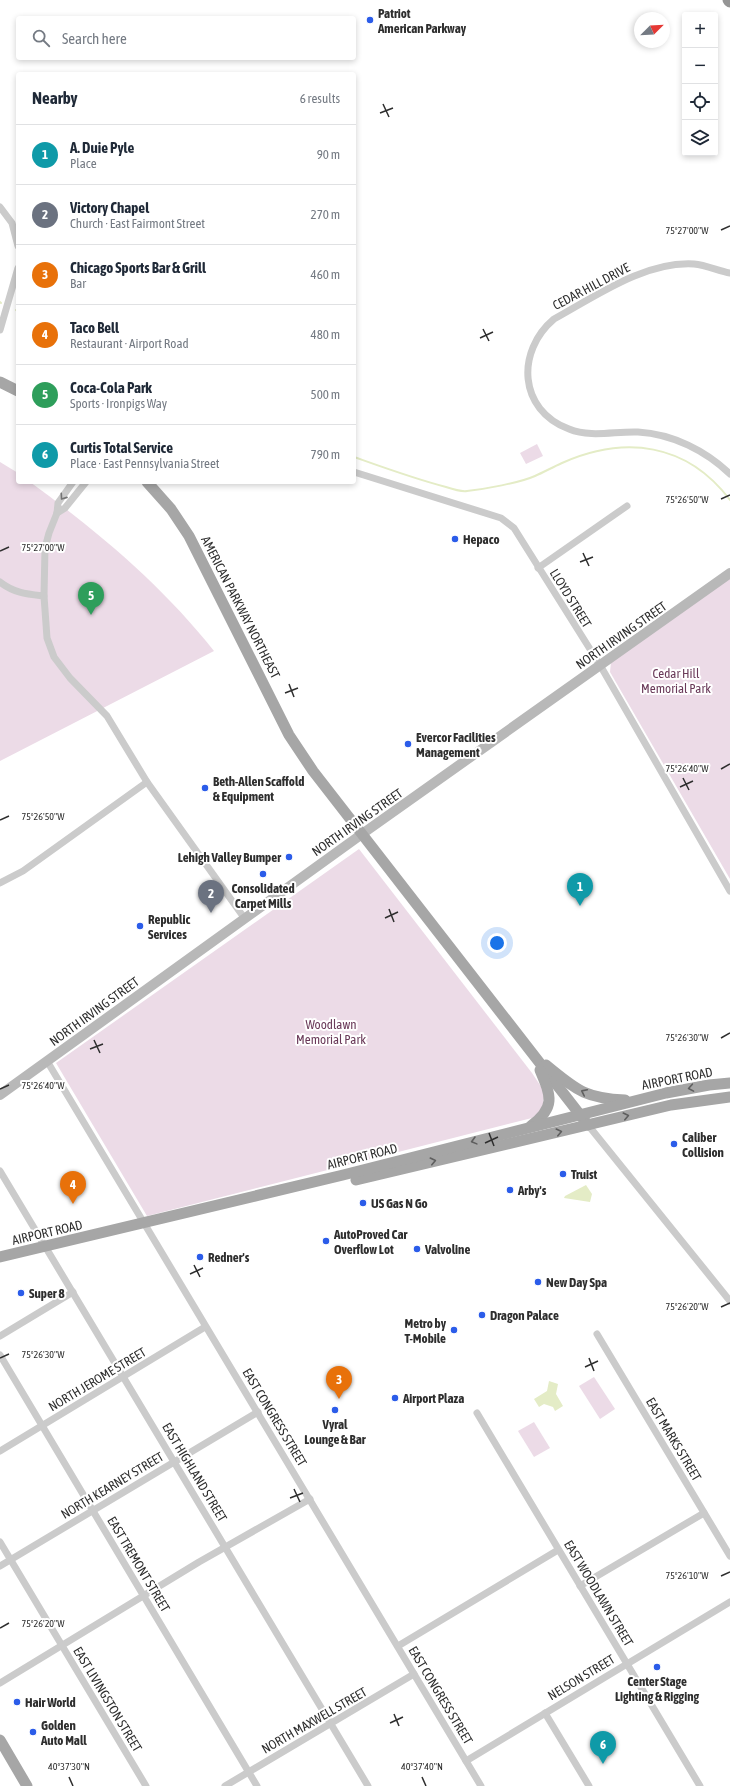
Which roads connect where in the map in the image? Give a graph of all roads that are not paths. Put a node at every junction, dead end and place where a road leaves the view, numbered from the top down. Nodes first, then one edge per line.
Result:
1 (0, 207) edge
2 (16, 239) edge
3 (730, 273) edge
4 (16, 275) edge
5 (0, 330) edge
6 (0, 382) edge
7 (16, 390) edge
8 (356, 473) edge
9 (730, 474) edge
10 (72, 484) edge
11 (84, 484) edge
12 (149, 484) edge
13 (627, 506) dead end
14 (57, 513) junction
15 (538, 568) junction
16 (730, 573) edge
17 (0, 582) edge
18 (44, 596) junction
19 (600, 665) junction
20 (147, 782) junction
21 (362, 834) junction
22 (0, 883) edge
23 (730, 891) edge
24 (245, 919) junction
25 (533, 1055) junction
26 (47, 1061) junction
27 (730, 1083) edge
28 (0, 1095) edge
29 (730, 1097) edge
30 (636, 1100) junction
31 (580, 1115) junction
32 (588, 1125) junction
33 (527, 1128) junction
34 (0, 1171) edge
35 (146, 1227) junction
36 (48, 1250) junction
37 (0, 1257) edge
38 (0, 1264) edge
39 (73, 1292) junction
40 (730, 1301) edge
41 (205, 1327) junction
42 (597, 1334) dead end
43 (0, 1336) edge
44 (0, 1355) edge
45 (124, 1377) junction
46 (258, 1412) junction
47 (477, 1413) dead end
48 (42, 1426) junction
49 (0, 1451) edge
50 (175, 1461) junction
51 (310, 1499) junction
52 (92, 1510) junction
53 (704, 1513) junction
54 (0, 1542) edge
55 (226, 1547) junction
56 (558, 1550) junction
57 (730, 1556) edge
58 (11, 1560) junction
59 (0, 1566) edge
60 (580, 1586) junction
61 (144, 1596) junction
62 (730, 1602) edge
63 (62, 1646) junction
64 (398, 1646) junction
65 (627, 1664) junction
66 (414, 1674) junction
67 (0, 1683) edge
68 (546, 1713) junction
69 (332, 1724) junction
70 (0, 1740) edge
71 (466, 1761) junction
72 (249, 1772) junction
73 (27, 1786) edge
74 (146, 1786) edge
75 (225, 1786) edge
76 (257, 1786) edge
77 (368, 1786) edge
78 (481, 1786) edge
79 (589, 1786) edge
80 (700, 1786) edge

1 - 2 street
3 - 9 street, CEDAR HILL DRIVE
4 - 5 street
6 - 7 main road
8 - 15 street, LLOYD STREET
10 -> 14 street
11 - 14 street
12 - 21 main road, AMERICAN PARKWAY NORTHEAST
13 - 15 street
14 - 18 street
15 - 19 street, LLOYD STREET
16 - 19 street, NORTH IRVING STREET
17 - 18 street
18 - 20 street
19 - 21 street, NORTH IRVING STREET
19 - 23 street, LLOYD STREET
20 - 22 street
20 - 24 street
21 - 24 street, NORTH IRVING STREET
21 - 25 main road, AMERICAN PARKWAY NORTHEAST
24 - 26 street, NORTH IRVING STREET
30 -> 25 main road
25 - 31 main road
25 - 33 main road
26 - 28 street, NORTH IRVING STREET
26 - 35 street, EAST CONGRESS STREET
27 -> 30 main road, AIRPORT ROAD
32 -> 29 main road, AIRPORT ROAD
30 - 31 main road, AIRPORT ROAD
31 - 32 main road
31 - 33 main road, AIRPORT ROAD
35 -> 32 main road, AIRPORT ROAD
32 - 40 street
33 -> 35 main road, AIRPORT ROAD
34 - 36 street, EAST HIGHLAND STREET
35 - 36 main road, AIRPORT ROAD
35 - 41 street, EAST CONGRESS STREET
36 - 37 main road, AIRPORT ROAD
36 - 38 main road, AIRPORT ROAD
36 - 39 street, EAST HIGHLAND STREET
39 - 43 street
39 - 45 street, EAST HIGHLAND STREET
41 - 45 street, NORTH JEROME STREET
41 - 46 street, EAST CONGRESS STREET
42 - 53 street, EAST MARKS STREET
44 - 48 street, EAST TREMONT STREET
45 - 48 street, NORTH JEROME STREET
45 - 50 street, EAST HIGHLAND STREET
46 - 50 street, NORTH KEARNEY STREET
46 - 51 street, EAST CONGRESS STREET
47 - 56 street, EAST WOODLAWN STREET
48 - 49 street, NORTH JEROME STREET
48 - 52 street, EAST TREMONT STREET
50 - 52 street, NORTH KEARNEY STREET
50 - 55 street, EAST HIGHLAND STREET
51 - 55 street
51 - 64 street, EAST CONGRESS STREET
52 - 58 street, NORTH KEARNEY STREET
52 - 61 street, EAST TREMONT STREET
53 - 57 street, EAST MARKS STREET
53 - 60 street
54 - 58 street, EAST LIVINGSTON STREET
55 - 61 street
55 - 69 street, EAST HIGHLAND STREET
56 - 60 street, EAST WOODLAWN STREET
56 - 64 street
58 - 59 street, NORTH KEARNEY STREET
58 - 63 street, EAST LIVINGSTON STREET
60 - 65 street, EAST WOODLAWN STREET
61 - 63 street
61 - 72 street, EAST TREMONT STREET
62 - 65 street, NELSON STREET
63 - 67 street
63 - 74 street, EAST LIVINGSTON STREET
64 - 66 street, EAST CONGRESS STREET
65 - 68 street, NELSON STREET
65 - 80 street, EAST WOODLAWN STREET
66 - 69 street, NORTH MAXWELL STREET
66 - 71 street, EAST CONGRESS STREET
68 - 71 street, NELSON STREET
68 - 79 street
69 - 72 street, NORTH MAXWELL STREET
69 - 77 street, EAST HIGHLAND STREET
70 - 73 main road
71 - 78 street, EAST CONGRESS STREET
72 - 75 street, NORTH MAXWELL STREET
72 - 76 street, EAST TREMONT STREET

